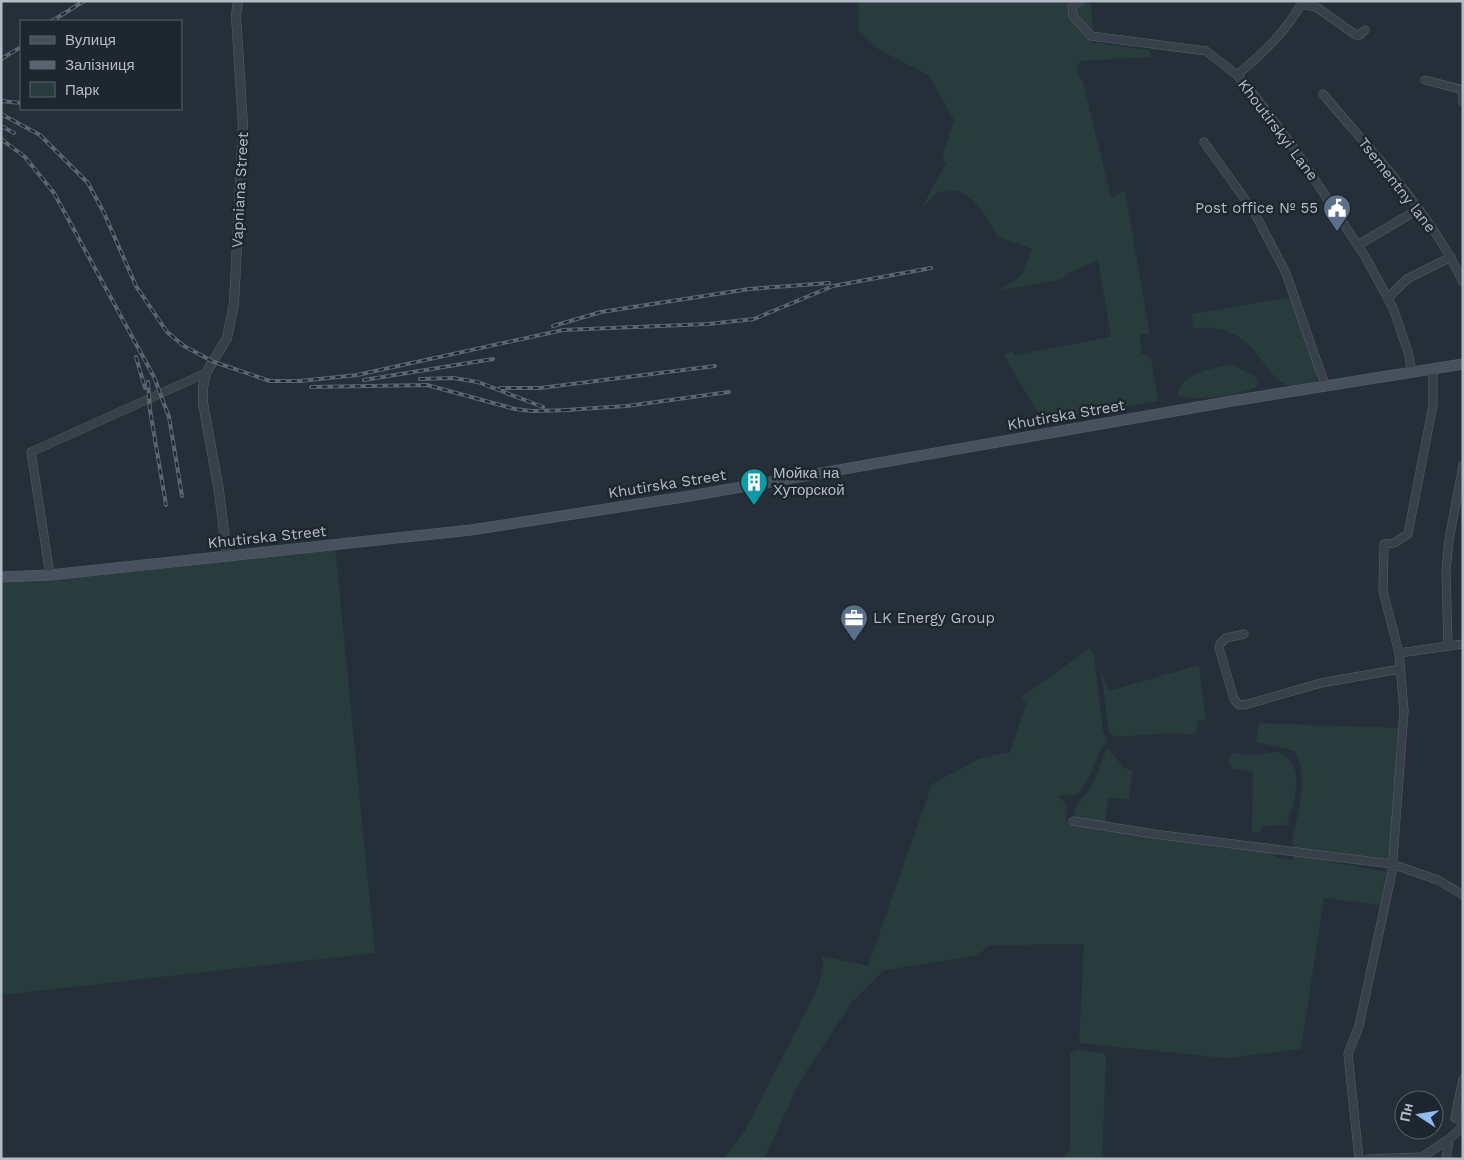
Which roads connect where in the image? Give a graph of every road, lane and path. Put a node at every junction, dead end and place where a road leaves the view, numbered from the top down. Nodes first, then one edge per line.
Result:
1 (238, 1) edge
2 (1080, 1) edge
3 (1302, 3) edge
4 (1366, 30) dead end
5 (1237, 75) junction
6 (1425, 80) dead end
7 (1463, 90) edge
8 (1323, 94) dead end
9 (1463, 95) edge
10 (1463, 102) edge
11 (1204, 142) dead end
12 (1419, 209) junction
13 (1358, 245) junction
14 (1451, 257) junction
15 (1463, 282) edge
16 (1388, 298) junction
17 (1463, 364) edge
18 (1433, 369) junction
19 (1412, 372) junction
20 (206, 373) junction
21 (1325, 386) junction
22 (1463, 465) edge
23 (227, 556) junction
24 (50, 575) junction
25 (1, 577) edge
26 (1244, 634) dead end
27 (1463, 644) edge
28 (1448, 646) junction
29 (1399, 653) junction
30 (1400, 669) junction
31 (1073, 821) dead end
32 (1392, 864) junction
33 (1463, 895) edge
34 (1463, 1079) edge
35 (1463, 1121) edge
36 (1463, 1126) edge
37 (1449, 1139) junction
38 (1358, 1159) edge
39 (1368, 1159) edge
40 (1446, 1159) edge

1 - 20 street, Vapniana Street
2 - 5 street, Khoutirskyi Lane
3 - 4 street
3 - 5 street, Khoutirskyi Lane
5 - 13 street, Khoutirskyi Lane
6 - 7 street
8 - 12 street, Tsementny lane
9 - 10 street
11 - 21 street
12 - 13 street
12 - 14 street, Tsementny lane
13 - 16 street, Khoutirskyi Lane
14 - 15 street, Tsementny lane
14 - 16 street
16 - 19 street, Khoutirskyi Lane
17 - 18 main road, Khutirska Street
18 - 19 main road, Khutirska Street
18 - 29 street
19 - 21 main road, Khutirska Street
20 - 23 street
20 - 24 street
21 - 23 main road, Khutirska Street
22 - 28 street
23 - 24 main road, Khutirska Street
24 - 25 main road, Khutirska Street
26 - 30 street
27 - 28 street
28 - 29 street
29 - 30 street
30 - 32 street
31 - 32 street
32 - 33 street
32 - 38 street
34 - 35 street
36 - 37 street
37 - 39 street
37 - 40 street

